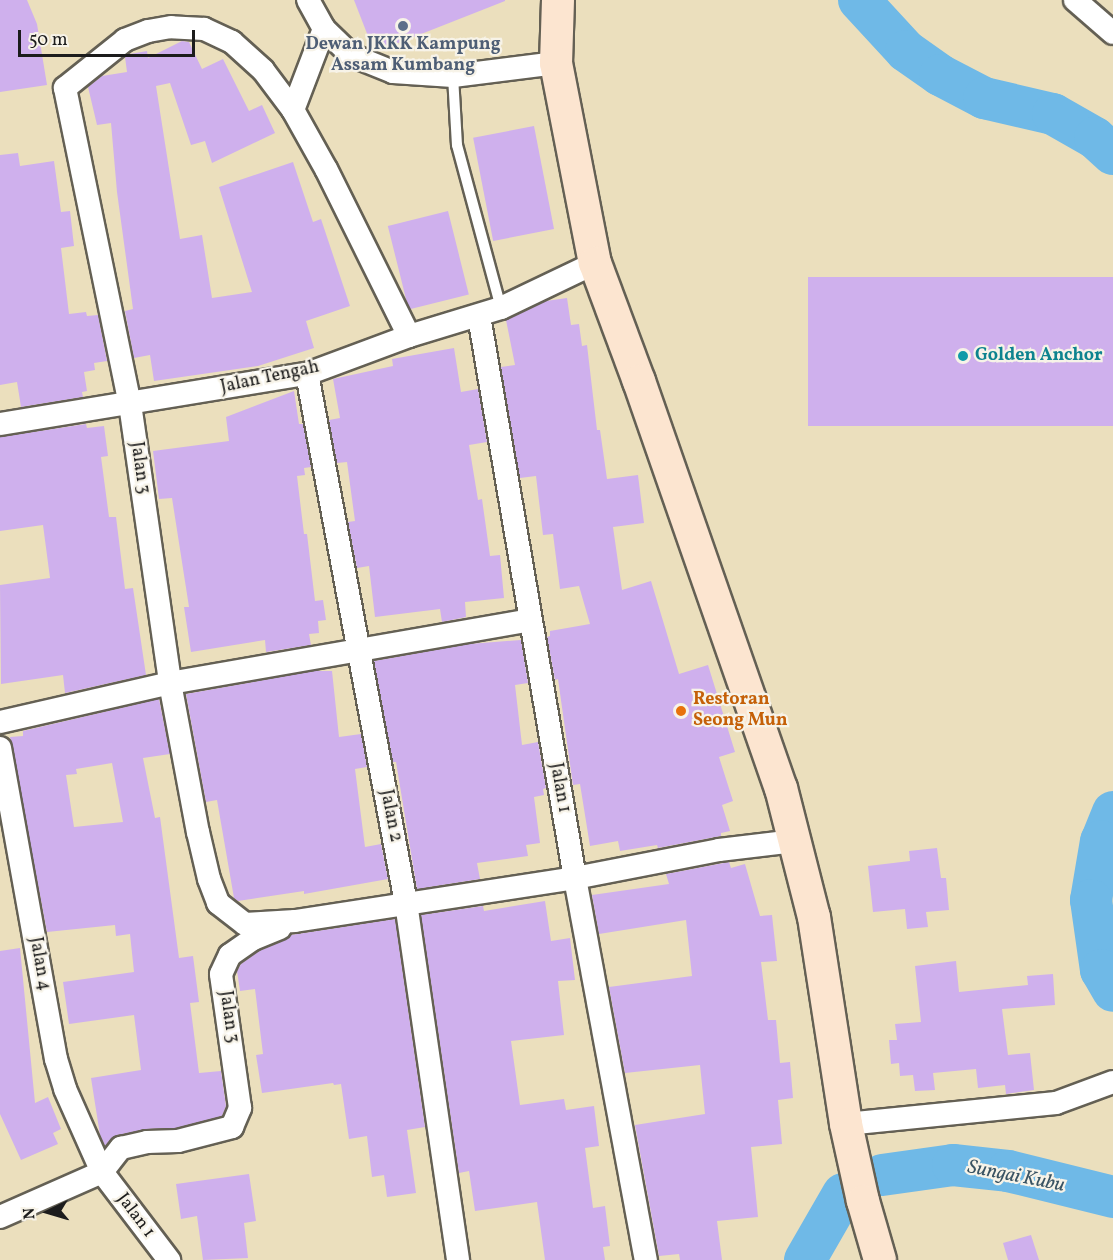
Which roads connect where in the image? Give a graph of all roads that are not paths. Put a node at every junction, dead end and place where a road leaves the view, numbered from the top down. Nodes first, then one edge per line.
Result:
1 (308, 0) edge
2 (558, 0) edge
3 (1075, 0) edge
4 (324, 29) junction
5 (1113, 33) edge
6 (556, 63) junction
7 (453, 76) junction
8 (293, 110) junction
9 (595, 263) junction
10 (501, 308) junction
11 (478, 316) junction
12 (410, 336) junction
13 (307, 374) junction
14 (130, 404) junction
15 (0, 424) edge
16 (530, 620) junction
17 (358, 651) junction
18 (170, 682) junction
19 (0, 722) edge
20 (0, 748) edge
21 (794, 841) junction
22 (575, 878) junction
23 (406, 903) junction
24 (296, 921) junction
25 (1113, 1082) edge
26 (846, 1124) junction
27 (102, 1172) junction
28 (0, 1217) edge
29 (170, 1260) edge
30 (458, 1260) edge
31 (646, 1260) edge
32 (880, 1260) edge

1 - 4 street
2 - 6 main road
3 - 5 street
4 - 7 street
4 - 8 street
6 - 7 street
6 - 9 main road
7 - 10 lane
8 - 12 street, Jalan 3
8 - 14 street, Jalan 3
9 - 10 street, Jalan Tengah
9 - 21 main road
10 - 11 street, Jalan Tengah
11 - 12 street, Jalan Tengah
11 - 16 street, Jalan 1
12 - 13 street, Jalan Tengah
13 - 14 street, Jalan Tengah
13 - 17 street, Jalan 2
14 - 15 street, Jalan Tengah
14 - 18 street, Jalan 3
16 - 17 street
16 - 22 street, Jalan 1
17 - 18 street
17 - 23 street, Jalan 2
18 - 19 street
18 - 24 street, Jalan 3
20 - 27 street, Jalan 4
21 - 22 street
21 - 26 main road
22 - 23 street
22 - 31 street, Jalan 1
23 - 24 street
23 - 30 street, Jalan 2
24 - 27 street, Jalan 3
25 - 26 street
26 - 32 main road
27 - 28 street
27 - 29 street, Jalan 1

